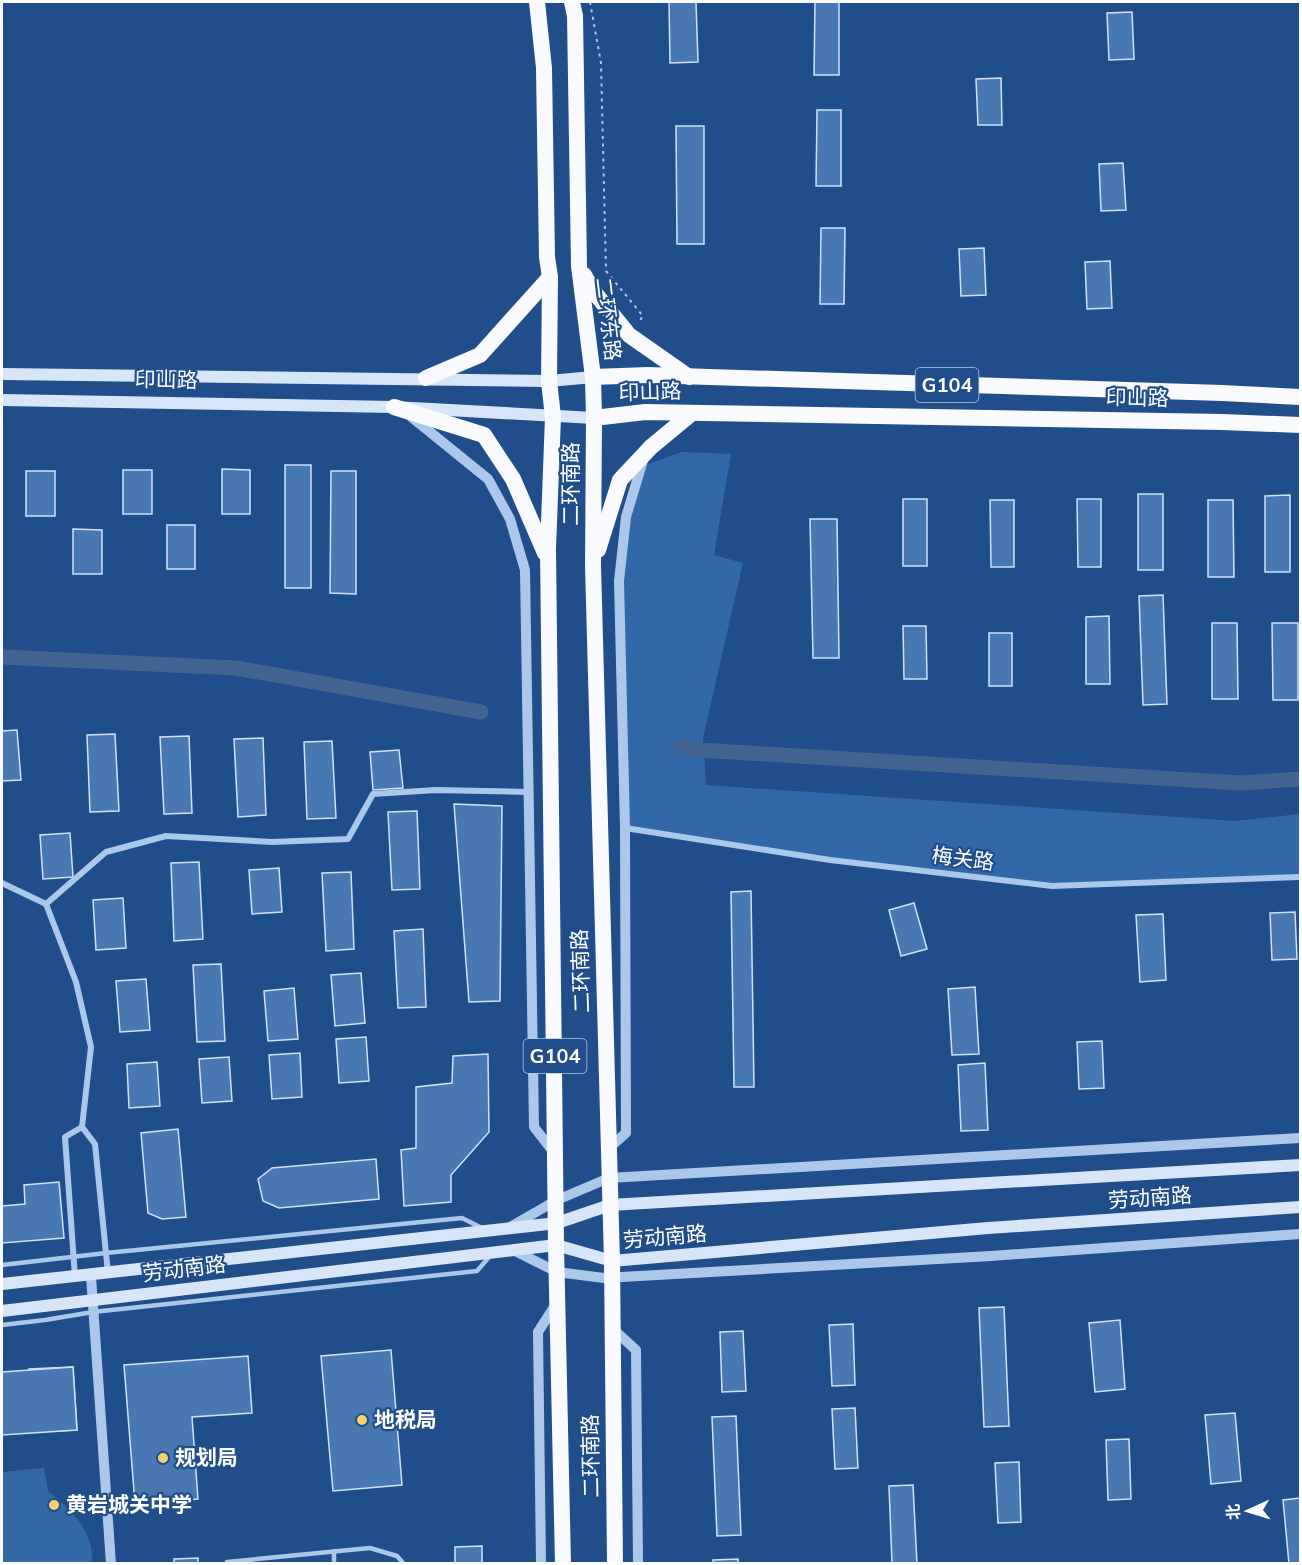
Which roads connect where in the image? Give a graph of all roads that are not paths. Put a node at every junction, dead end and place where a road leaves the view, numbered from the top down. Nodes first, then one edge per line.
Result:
1 (537, 2) edge
2 (572, 2) edge
3 (579, 266) junction
4 (550, 278) junction
5 (2, 374) edge
6 (593, 377) junction
7 (689, 377) junction
8 (426, 378) junction
9 (549, 381) junction
10 (1300, 397) edge
11 (2, 400) edge
12 (398, 408) junction
13 (692, 413) junction
14 (553, 417) junction
15 (594, 418) junction
16 (1300, 425) edge
17 (646, 453) junction
18 (548, 558) junction
19 (593, 566) junction
20 (529, 792) junction
21 (625, 828) junction
22 (1300, 877) edge
23 (2, 883) edge
24 (46, 904) junction
25 (82, 1127) junction
26 (1300, 1138) edge
27 (609, 1148) junction
28 (556, 1155) junction
29 (1300, 1165) edge
30 (609, 1178) junction
31 (557, 1200) junction
32 (610, 1205) junction
33 (1300, 1207) edge
34 (557, 1223) junction
35 (507, 1229) junction
36 (488, 1231) junction
37 (1300, 1234) edge
38 (556, 1245) junction
39 (513, 1250) junction
40 (106, 1253) junction
41 (74, 1258) junction
42 (2, 1265) edge
43 (612, 1269) junction
44 (557, 1272) junction
45 (109, 1274) junction
46 (91, 1276) junction
47 (75, 1277) junction
48 (2, 1284) edge
49 (558, 1302) junction
50 (92, 1306) junction
51 (2, 1311) edge
52 (2, 1325) edge
53 (613, 1329) junction
54 (334, 1551) junction
55 (111, 1563) edge
56 (226, 1563) edge
57 (334, 1563) edge
58 (404, 1563) edge
59 (541, 1563) edge
60 (563, 1563) edge
61 (615, 1563) edge
62 (638, 1563) edge

1 - 4 highway, G104
2 - 3 highway, G104
3 - 6 highway, 二环东路 / G104
3 - 7 highway
4 - 8 highway
4 - 9 highway, G104
5 - 8 main road, 印山路
6 - 7 highway, 印山路 / G104
6 - 9 main road, 印山路
6 - 15 highway, 二环南路 / G104
7 - 10 highway, 印山路 / G104
8 - 9 main road, 印山路
9 - 14 highway, 二环南路 / G104
11 - 12 main road, 印山路
12 - 14 main road, 印山路
12 - 18 highway
12 - 20 street
13 - 15 highway, 印山路 / G104
13 - 16 highway, 印山路 / G104
13 - 17 highway
14 - 15 main road, 印山路
14 - 18 highway, 二环南路 / G104
15 - 19 highway, 二环南路 / G104
17 - 19 highway
17 - 21 street
18 - 28 highway, 二环南路 / G104
19 - 27 highway, 二环南路 / G104
20 - 24 street
20 - 28 street
21 - 22 street, 梅关路
21 - 27 street
23 - 24 street
24 - 25 street
25 - 40 street
25 - 41 street
26 - 30 street
27 - 30 highway, 二环南路 / G104
28 - 31 highway, 二环南路 / G104
29 - 32 main road, 劳动南路
30 - 31 street
30 - 32 highway, 二环南路 / G104
31 - 34 highway, 二环南路 / G104
31 - 35 street
32 - 34 main road, 劳动南路
32 - 43 highway, 二环南路 / G104
33 - 43 main road, 劳动南路
34 - 35 main road, 劳动南路
34 - 38 highway, 二环南路 / G104
35 - 36 main road, 劳动南路
36 - 40 lane
36 - 45 main road, 劳动南路
37 - 43 street
38 - 39 main road, 劳动南路
38 - 43 main road, 劳动南路
38 - 44 highway, 二环南路 / G104
39 - 44 street
39 - 50 main road, 劳动南路
40 - 41 lane
40 - 45 street
41 - 42 lane
41 - 47 street
43 - 44 street
43 - 53 highway, 二环南路 / G104
44 - 49 highway, 二环南路 / G104
45 - 46 main road, 劳动南路
46 - 47 main road, 劳动南路
46 - 50 street
47 - 48 main road, 劳动南路
49 - 59 street
49 - 60 highway, 二环南路 / G104
50 - 51 main road, 劳动南路
50 - 52 lane
50 - 55 street
53 - 61 highway, 二环南路 / G104
53 - 62 street
54 - 56 lane
54 - 57 lane
54 - 58 lane

